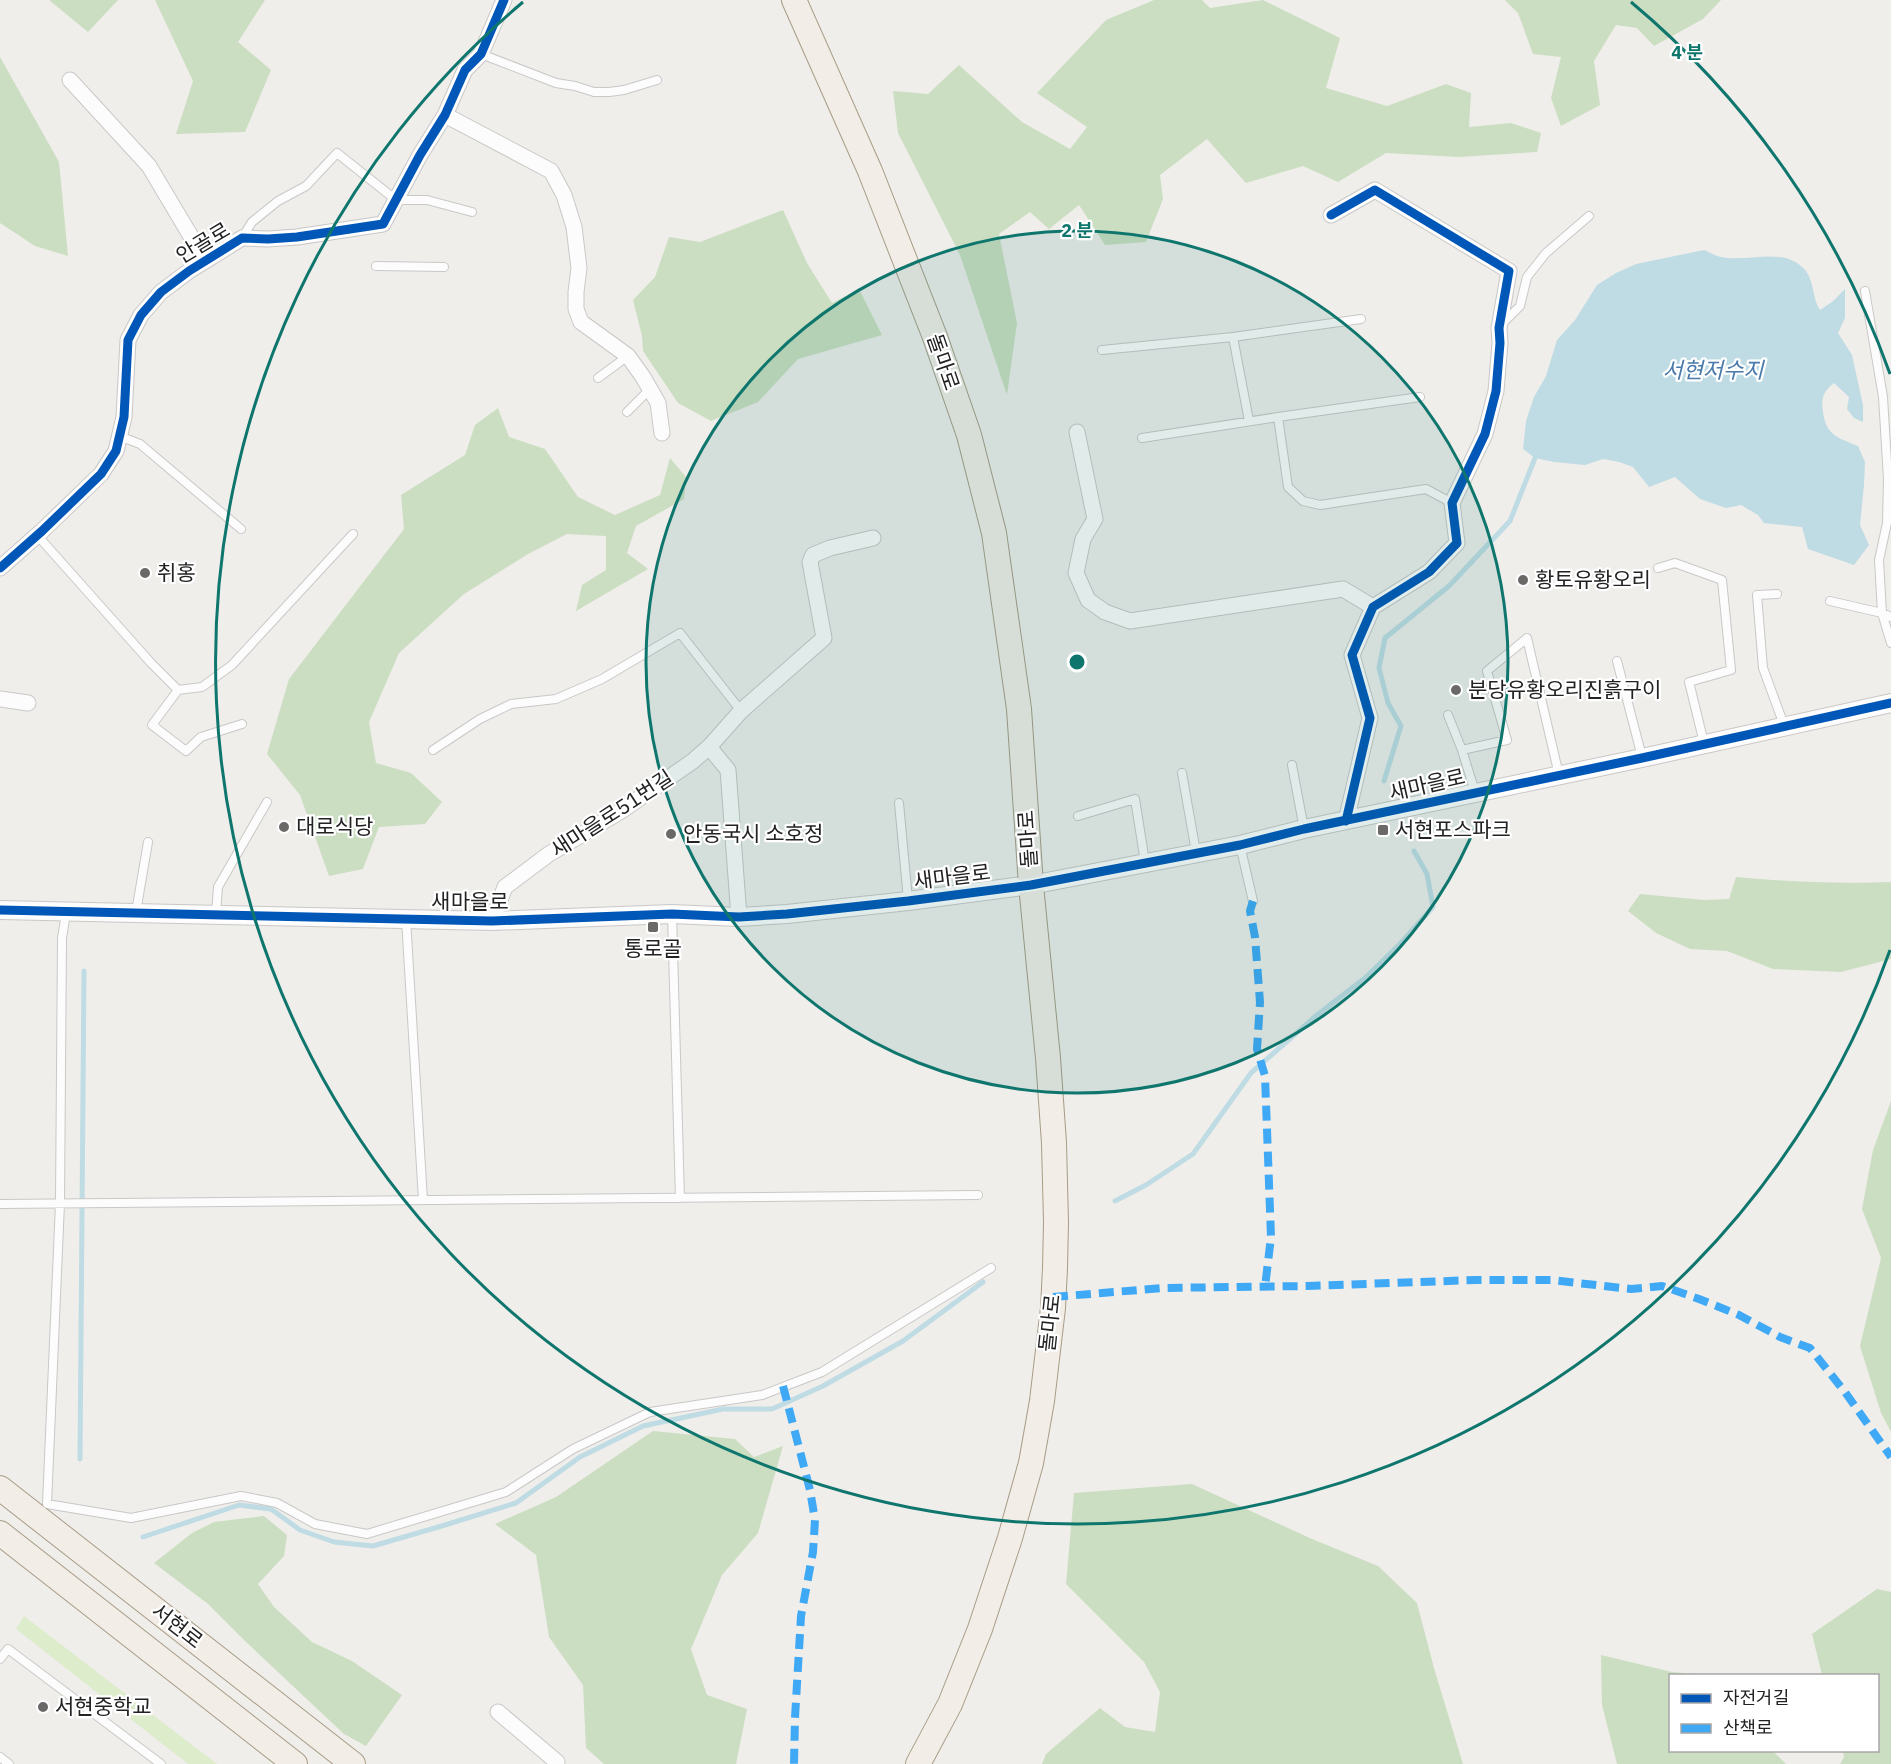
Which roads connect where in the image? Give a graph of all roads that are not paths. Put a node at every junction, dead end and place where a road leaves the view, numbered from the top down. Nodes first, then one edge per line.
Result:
1 (504, 0) edge
2 (794, 0) edge
3 (481, 54) junction
4 (70, 80) dead end
5 (657, 80) dead end
6 (444, 115) junction
7 (396, 200) junction
8 (472, 212) dead end
9 (1331, 215) dead end
10 (1589, 216) dead end
11 (242, 238) junction
12 (206, 260) junction
13 (376, 266) dead end
14 (444, 267) dead end
15 (1865, 291) dead end
16 (1361, 319) dead end
17 (1499, 328) junction
18 (1233, 337) junction
19 (1102, 350) dead end
20 (628, 357) junction
21 (598, 378) dead end
22 (650, 389) junction
23 (1420, 397) dead end
24 (627, 412) dead end
25 (1278, 417) junction
26 (1249, 421) junction
27 (1077, 432) dead end
28 (662, 433) dead end
29 (119, 436) junction
30 (1142, 438) dead end
31 (1452, 503) junction
32 (242, 529) dead end
33 (353, 534) dead end
34 (37, 535) junction
35 (873, 538) dead end
36 (0, 568) edge
37 (1658, 568) dead end
38 (1777, 594) dead end
39 (1830, 601) dead end
40 (1373, 607) junction
41 (1882, 612) junction
42 (1891, 617) edge
43 (1891, 643) edge
44 (1617, 661) dead end
45 (178, 690) junction
46 (0, 699) edge
47 (28, 703) dead end
48 (1891, 703) edge
49 (741, 711) junction
50 (1448, 715) dead end
51 (242, 724) dead end
52 (1785, 727) junction
53 (1705, 744) junction
54 (709, 747) junction
55 (433, 750) dead end
56 (1462, 750) junction
57 (1642, 758) junction
58 (1292, 765) dead end
59 (1182, 773) dead end
60 (1559, 775) junction
61 (1475, 792) junction
62 (267, 802) dead end
63 (899, 803) dead end
64 (1078, 816) dead end
65 (1346, 821) junction
66 (1304, 829) junction
67 (148, 842) dead end
68 (1240, 845) junction
69 (1197, 854) junction
70 (1146, 863) junction
71 (1031, 885) junction
72 (1253, 901) dead end
73 (908, 902) junction
74 (0, 910) edge
75 (66, 911) junction
76 (135, 913) junction
77 (672, 914) junction
78 (216, 915) junction
79 (740, 916) junction
80 (406, 920) junction
81 (492, 921) junction
82 (978, 1195) dead end
83 (680, 1198) junction
84 (423, 1200) junction
85 (60, 1203) junction
86 (0, 1204) edge
87 (991, 1268) dead end
88 (0, 1488) edge
89 (0, 1533) edge
90 (0, 1659) edge
91 (498, 1712) dead end
92 (0, 1757) edge
93 (558, 1763) edge
94 (9, 1764) edge
95 (161, 1764) edge
96 (296, 1764) edge
97 (353, 1764) edge
98 (918, 1764) edge

1 - 3 street, 안골로
2 - 71 main road, 돌마로
3 - 5 lane
3 - 6 street, 안골로
4 - 12 street
6 - 7 street, 안골로
6 - 20 street
7 - 8 lane
7 - 11 street, 안골로
7 - 11 lane
9 - 17 street
10 - 17 lane
11 - 12 street, 안골로
12 - 29 street, 안골로
13 - 14 lane
15 - 41 lane
16 - 18 lane
17 - 31 street
18 - 19 lane
18 - 26 lane
20 - 21 lane
20 - 22 street
22 - 24 lane
22 - 28 street
23 - 25 lane
25 - 26 lane
25 - 31 lane
26 - 30 lane
27 - 40 street
29 - 32 lane
29 - 34 street, 안골로
31 - 40 street
33 - 45 lane
34 - 36 street, 안골로
34 - 45 lane
35 - 49 street, 새마을로51번길
37 - 53 lane
38 - 52 lane
39 - 41 lane
40 - 65 street
41 - 42 lane
41 - 43 lane
44 - 57 lane
45 - 51 lane
46 - 47 street
48 - 52 street, 새마을로
49 - 54 street, 새마을로51번길
49 - 55 lane
50 - 56 lane
52 - 53 street, 새마을로
53 - 57 street, 새마을로
54 - 79 street
54 - 81 street, 새마을로51번길
56 - 60 lane
56 - 61 lane
57 - 60 street, 새마을로
58 - 66 lane
59 - 69 lane
60 - 61 street, 새마을로
61 - 65 street, 새마을로
62 - 78 lane
63 - 73 lane
64 - 70 lane
65 - 66 street, 새마을로
66 - 68 street, 새마을로
67 - 76 lane
68 - 69 street, 새마을로
68 - 72 lane
69 - 70 street, 새마을로
70 - 71 street, 새마을로
71 - 73 street, 새마을로
71 - 98 main road, 돌마로
73 - 79 street, 새마을로
74 - 75 street, 새마을로
75 - 76 street, 새마을로
75 - 85 lane
76 - 78 street, 새마을로
77 - 79 street, 새마을로
77 - 81 street, 새마을로
77 - 83 lane
78 - 80 street, 새마을로
80 - 81 street, 새마을로
80 - 84 lane
82 - 83 lane
83 - 84 lane
84 - 85 lane
85 - 86 lane
85 - 87 lane
88 - 97 main road, 서현로
89 - 96 main road, 서현로
90 - 95 lane
91 - 93 street
92 - 94 lane

